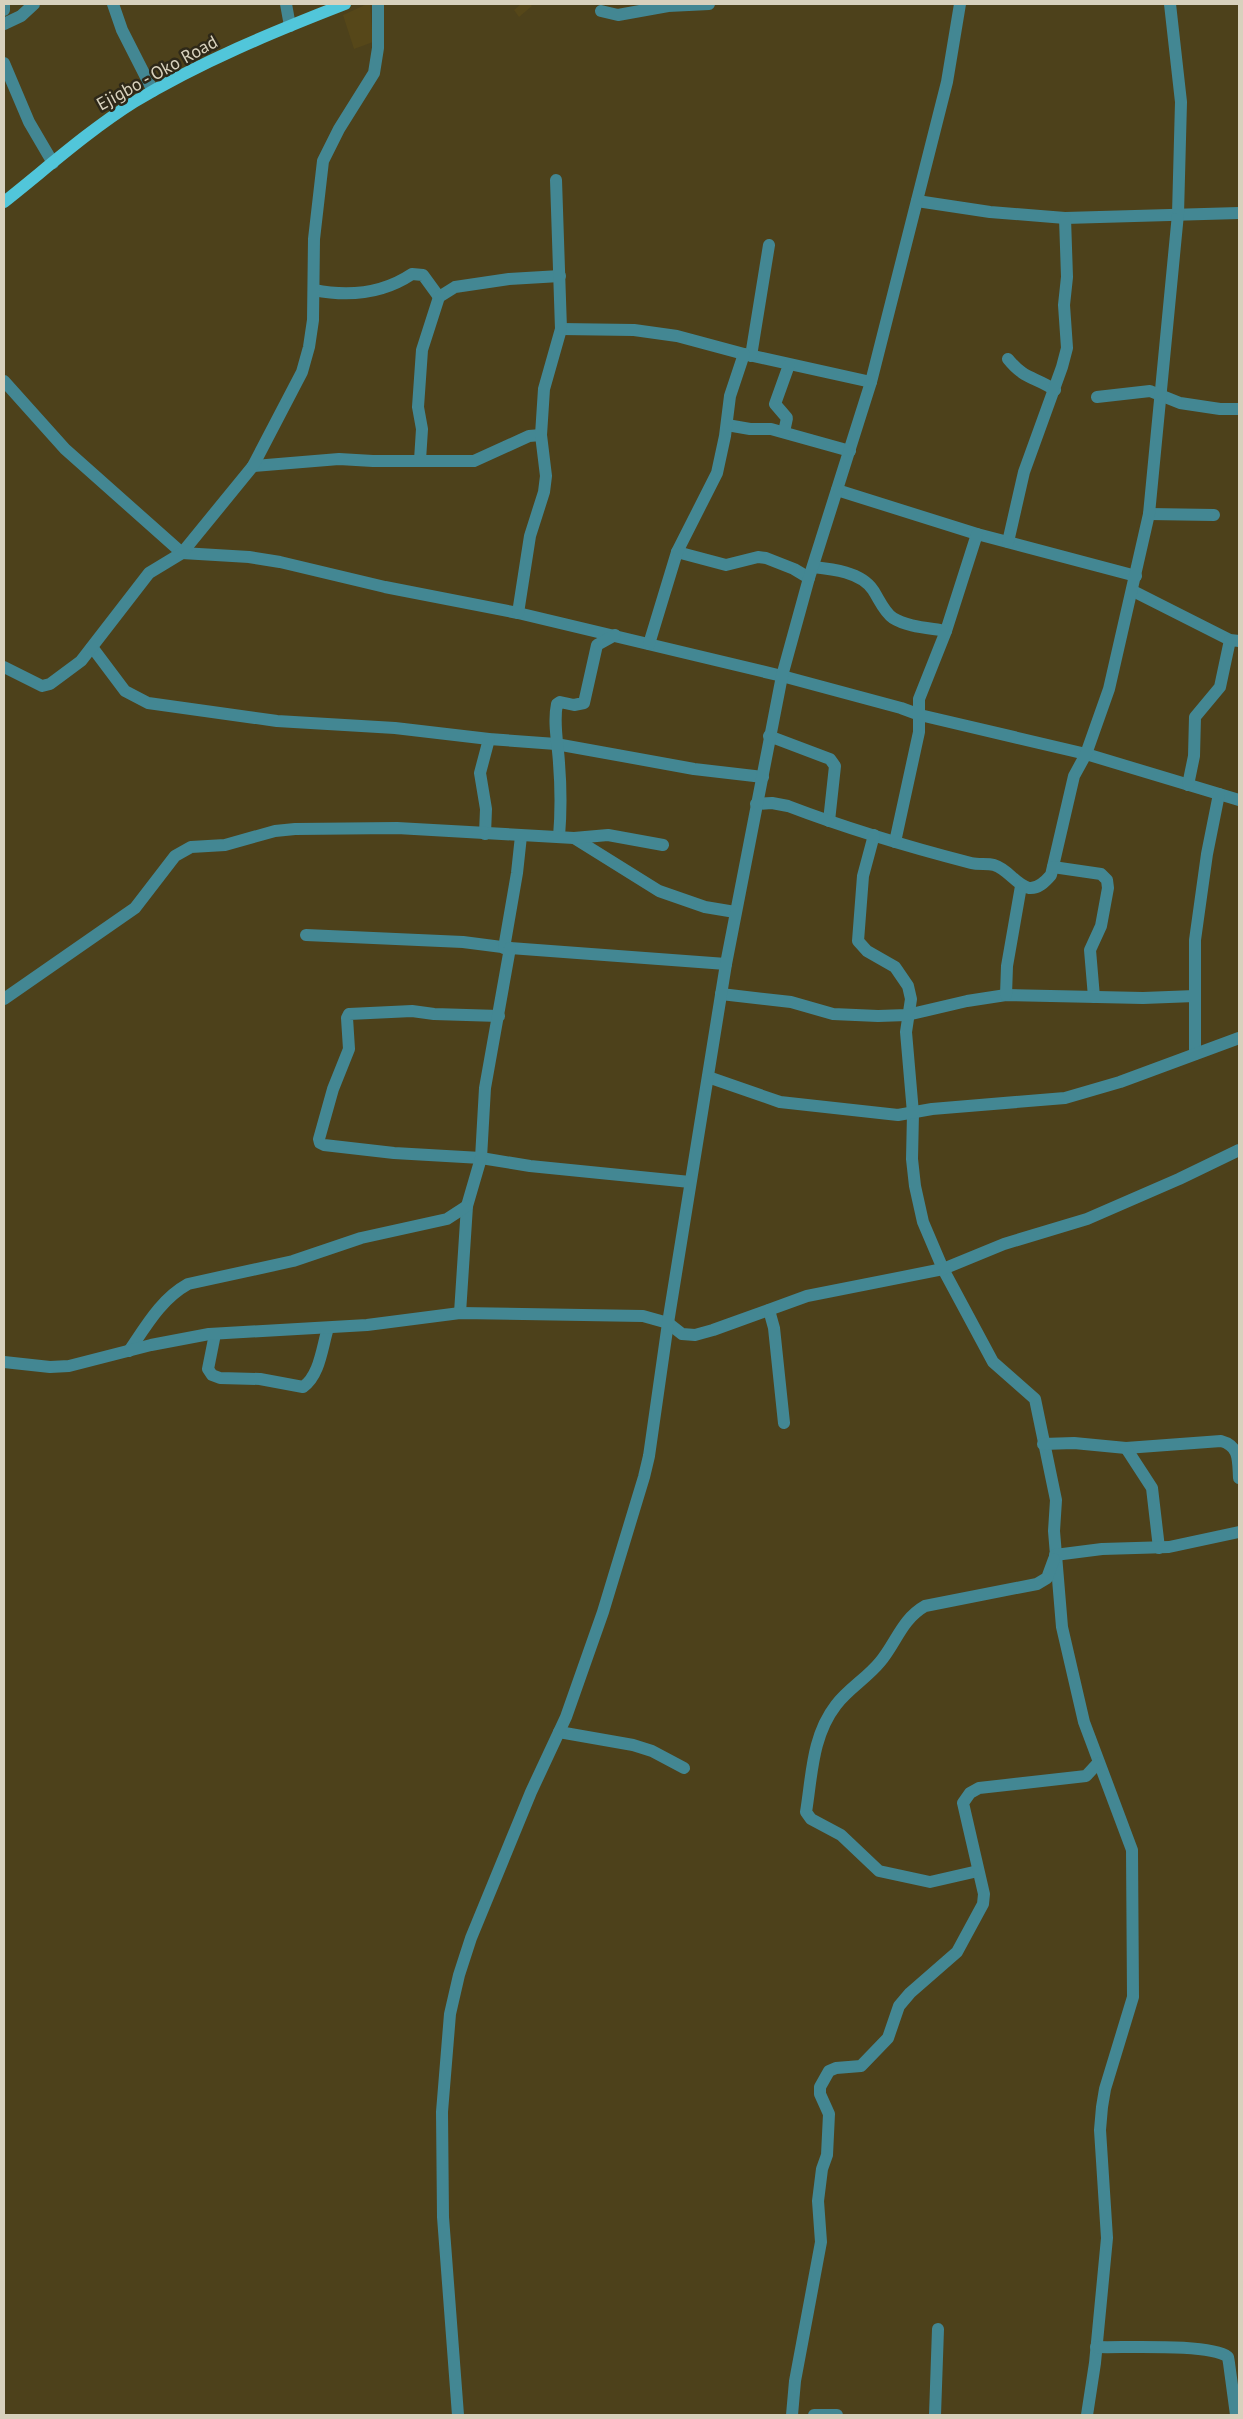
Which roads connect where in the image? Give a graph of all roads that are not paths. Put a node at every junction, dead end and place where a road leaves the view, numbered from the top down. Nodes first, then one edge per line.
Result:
1 (4, 4) edge
2 (34, 4) edge
3 (113, 4) edge
4 (286, 4) edge
5 (345, 4) edge
6 (378, 4) edge
7 (709, 4) edge
8 (960, 4) edge
9 (1170, 4) edge
10 (4, 10) edge
11 (602, 11) dead end
12 (4, 24) edge
13 (290, 26) junction
14 (4, 63) edge
15 (153, 91) junction
16 (53, 163) junction
17 (556, 180) dead end
18 (917, 201) junction
19 (4, 202) edge
20 (1239, 213) edge
21 (1178, 214) junction
22 (1065, 218) junction
23 (769, 245) dead end
24 (560, 276) junction
25 (314, 290) junction
26 (439, 297) junction
27 (561, 329) junction
28 (747, 355) junction
29 (1008, 359) dead end
30 (789, 365) junction
31 (871, 382) junction
32 (9, 388) edge
33 (1055, 390) junction
34 (1160, 396) junction
35 (1097, 397) dead end
36 (1239, 409) edge
37 (727, 425) junction
38 (784, 432) junction
39 (542, 435) junction
40 (850, 451) junction
41 (420, 460) junction
42 (253, 466) junction
43 (837, 490) junction
44 (1149, 514) junction
45 (1214, 515) dead end
46 (977, 534) junction
47 (1008, 542) junction
48 (677, 552) junction
49 (182, 553) junction
50 (811, 573) junction
51 (1136, 576) junction
52 (1133, 592) junction
53 (518, 613) junction
54 (946, 631) junction
55 (615, 636) junction
56 (1235, 640) edge
57 (649, 644) junction
58 (92, 647) junction
59 (4, 667) edge
60 (782, 676) junction
61 (920, 715) junction
62 (769, 736) junction
63 (489, 739) junction
64 (556, 744) junction
65 (570, 745) junction
66 (1086, 754) junction
67 (559, 761) junction
68 (763, 777) junction
69 (1188, 785) junction
70 (1219, 794) junction
71 (1239, 800) edge
72 (756, 804) junction
73 (828, 822) junction
74 (485, 834) junction
75 (521, 836) junction
76 (874, 836) junction
77 (560, 837) junction
78 (574, 838) junction
79 (895, 842) junction
80 (663, 844) dead end
81 (1053, 866) junction
82 (1020, 886) junction
83 (736, 912) junction
84 (306, 936) dead end
85 (507, 948) junction
86 (726, 964) junction
87 (721, 994) junction
88 (1006, 995) junction
89 (1195, 996) junction
90 (1094, 997) junction
91 (4, 999) edge
92 (907, 1015) junction
93 (499, 1016) junction
94 (1239, 1038) edge
95 (1195, 1054) junction
96 (708, 1077) junction
97 (913, 1113) junction
98 (1239, 1150) edge
99 (481, 1158) junction
100 (690, 1182) junction
101 (467, 1206) junction
102 (943, 1269) junction
103 (769, 1310) junction
104 (460, 1313) junction
105 (668, 1323) junction
106 (328, 1328) junction
107 (142, 1332) junction
108 (215, 1334) junction
109 (152, 1344) junction
110 (129, 1350) junction
111 (4, 1362) edge
112 (784, 1423) dead end
113 (1043, 1444) junction
114 (1126, 1448) junction
115 (1239, 1478) edge
116 (1239, 1532) edge
117 (1159, 1548) junction
118 (1055, 1555) junction
119 (559, 1732) junction
120 (1098, 1763) junction
121 (684, 1768) dead end
122 (978, 1871) junction
123 (938, 2329) dead end
124 (1096, 2347) junction
125 (458, 2415) edge
126 (792, 2415) edge
127 (814, 2415) edge
128 (836, 2415) edge
129 (935, 2415) edge
130 (1087, 2415) edge
131 (1236, 2415) edge

1 - 10 street
2 - 12 street
3 - 15 street
4 - 13 street
5 - 13 main road, Ejigbo - Oko Road
6 - 25 street
7 - 11 street
8 - 18 street
9 - 21 street
13 - 15 main road, Ejigbo - Oko Road
14 - 16 street
15 - 16 main road, Ejigbo - Oko Road
16 - 19 main road, Ejigbo - Oko Road
17 - 24 street
18 - 22 street
18 - 31 street
20 - 21 street
21 - 22 street
21 - 34 street
22 - 33 street
23 - 28 street
24 - 26 street
24 - 27 street
25 - 26 street
25 - 42 street
26 - 41 street
27 - 28 street
27 - 39 street
28 - 30 street
28 - 37 street
29 - 33 street
30 - 31 street
30 - 38 street
31 - 40 street
32 - 49 street
33 - 47 street
34 - 35 street
34 - 36 street
34 - 44 street
37 - 38 street
37 - 48 street
38 - 40 street
39 - 41 street
39 - 53 street
40 - 43 street
41 - 42 street
42 - 49 street
43 - 46 street
43 - 50 street
44 - 45 street
44 - 51 street
46 - 47 street
46 - 54 street
47 - 51 street
48 - 50 street
48 - 57 street
49 - 53 street
49 - 58 street
50 - 54 street
50 - 60 street
51 - 52 street
52 - 56 street
52 - 66 street
53 - 55 street
54 - 61 street
55 - 57 street
55 - 64 street
56 - 69 street
57 - 60 street
58 - 59 street
58 - 63 street
60 - 61 street
60 - 62 street
61 - 66 street
61 - 79 street
62 - 68 street
62 - 73 street
63 - 64 street
63 - 74 street
64 - 65 street
64 - 67 street
65 - 67 street
65 - 68 street
66 - 69 street
66 - 81 street
67 - 77 street
68 - 72 street
69 - 70 street
70 - 71 street
70 - 89 street
72 - 73 street
72 - 83 street
73 - 76 street
74 - 75 street
74 - 91 street
75 - 77 street
75 - 85 street
76 - 79 street
76 - 92 street
77 - 78 street
78 - 80 street
78 - 83 street
79 - 82 street
81 - 82 street
81 - 90 street
82 - 88 street
83 - 86 street
84 - 85 street
85 - 86 street
85 - 93 street
86 - 87 street
87 - 92 street
87 - 96 street
88 - 90 street
88 - 92 street
89 - 90 street
89 - 95 street
92 - 97 street
93 - 99 street
93 - 99 street
94 - 95 street
95 - 97 street
96 - 97 street
96 - 100 street
97 - 102 street
98 - 102 street
99 - 100 street
99 - 101 street
100 - 105 street
101 - 104 street
101 - 107 street
102 - 103 street
102 - 113 street
103 - 105 street
103 - 112 street
104 - 105 street
104 - 106 street
105 - 119 street
106 - 108 street
106 - 108 street
107 - 109 street
107 - 110 street
108 - 109 street
109 - 110 street
110 - 111 street
113 - 114 street
113 - 118 street
114 - 115 street
114 - 117 street
116 - 117 street
117 - 118 street
118 - 120 street
118 - 122 street
119 - 121 street
119 - 125 street
120 - 122 street
120 - 124 street
122 - 126 street
123 - 129 street
124 - 130 street
124 - 131 street
127 - 128 street

